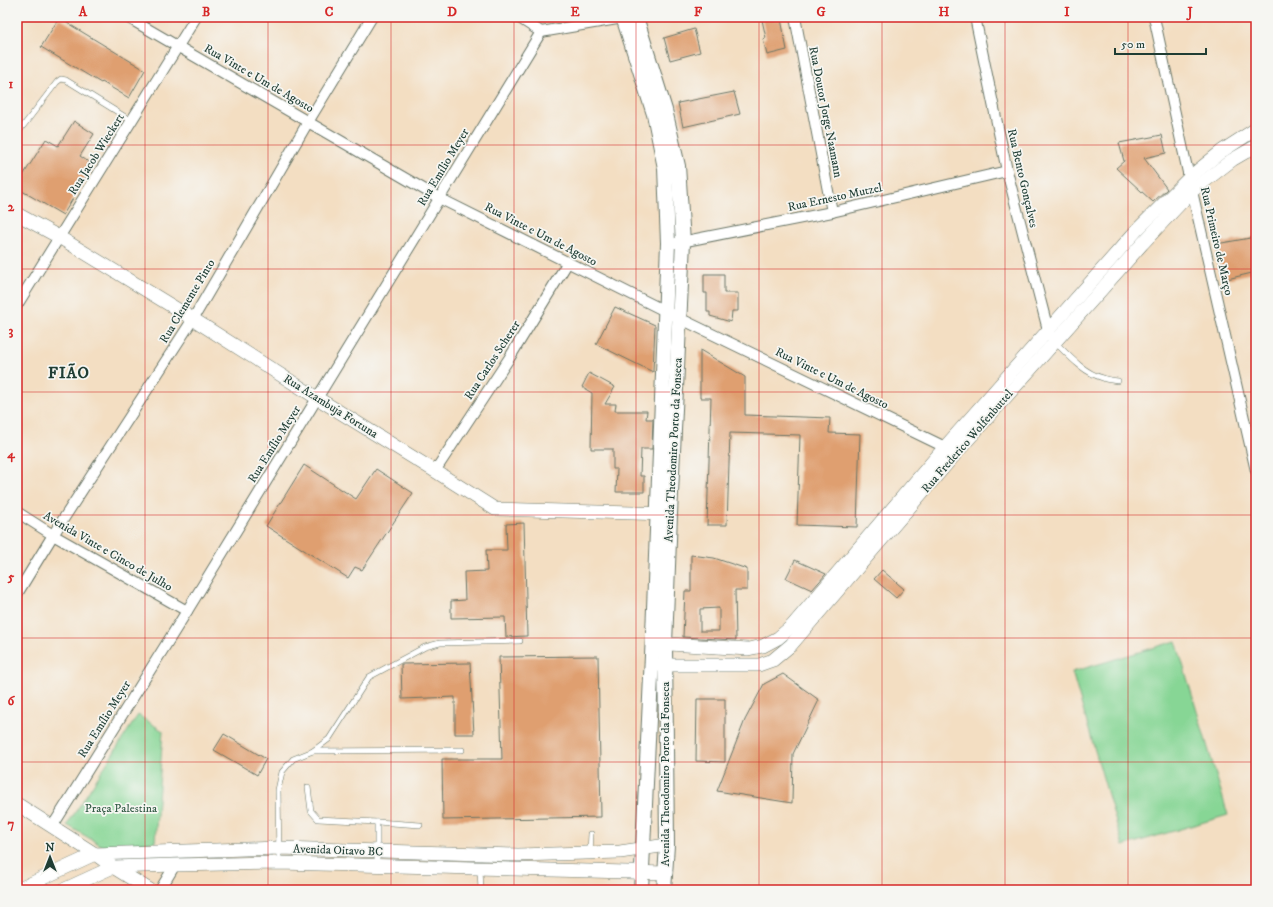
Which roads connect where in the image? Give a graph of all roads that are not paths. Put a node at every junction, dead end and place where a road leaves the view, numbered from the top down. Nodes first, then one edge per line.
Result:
1 (127, 17) edge
2 (196, 17) edge
3 (372, 17) edge
4 (518, 17) edge
5 (628, 17) edge
6 (795, 17) edge
7 (975, 17) edge
8 (1154, 17) edge
9 (541, 32) junction
10 (178, 47) junction
11 (659, 112) junction
12 (132, 121) junction
13 (308, 122) junction
14 (1256, 129) edge
15 (17, 134) edge
16 (1256, 146) edge
17 (1007, 171) junction
18 (1190, 177) junction
19 (1192, 191) junction
20 (440, 198) junction
21 (832, 212) junction
22 (17, 214) edge
23 (59, 237) junction
24 (683, 242) junction
25 (668, 243) junction
26 (1119, 259) junction
27 (568, 262) junction
28 (17, 305) edge
29 (666, 311) junction
30 (679, 318) junction
31 (193, 319) junction
32 (1048, 330) junction
33 (1055, 341) junction
34 (1118, 381) dead end
35 (669, 396) junction
36 (317, 398) junction
37 (951, 450) junction
38 (435, 471) junction
39 (1256, 471) edge
40 (17, 512) edge
41 (664, 514) junction
42 (53, 535) junction
43 (858, 558) junction
44 (17, 594) edge
45 (187, 610) junction
46 (520, 641) dead end
47 (659, 643) junction
48 (658, 665) junction
49 (462, 750) dead end
50 (313, 751) junction
51 (648, 757) junction
52 (666, 758) junction
53 (308, 787) dead end
54 (17, 804) edge
55 (378, 822) junction
56 (420, 825) dead end
57 (52, 827) junction
58 (591, 834) dead end
59 (667, 845) junction
60 (280, 848) junction
61 (643, 849) junction
62 (222, 850) junction
63 (378, 851) junction
64 (590, 852) junction
65 (95, 854) junction
66 (480, 854) junction
67 (279, 863) junction
68 (222, 864) junction
69 (176, 865) junction
70 (378, 866) junction
71 (113, 867) junction
72 (480, 869) junction
73 (642, 872) junction
74 (666, 873) junction
75 (17, 890) edge
76 (63, 890) edge
77 (150, 890) edge
78 (160, 890) edge
79 (481, 890) edge
80 (641, 890) edge
81 (664, 890) edge

1 - 10 street, Rua Vinte e Um de Agosto
2 - 10 street, Rua Jacob Wieckert
3 - 13 street, Rua Clemente Pinto
4 - 9 street
5 - 9 street
5 - 11 main road, Avenida Theodomiro Porto da Fonseca
6 - 21 street, Rua Doutor Jorge Naamann
7 - 17 street, Rua Bento Gonçalves
8 - 18 street, Rua Primeiro de Março
9 - 20 street, Rua Emílio Meyer
10 - 12 street, Rua Jacob Wieckert
10 - 13 street, Rua Vinte e Um de Agosto
11 - 24 main road, Avenida Theodomiro Porto da Fonseca
11 - 25 main road, Avenida Theodomiro Porto da Fonseca
12 - 15 lane
12 - 23 street, Rua Jacob Wieckert
13 - 20 street, Rua Vinte e Um de Agosto
13 - 31 street, Rua Clemente Pinto
14 - 18 street, Rua Frederico Wolfenbuttel
16 - 19 street, Rua Frederico Wolfenbuttel
17 - 21 street, Rua Ernesto Mutzel
17 - 32 street, Rua Bento Gonçalves
18 - 19 street, Rua Primeiro de Março
18 - 26 street, Rua Frederico Wolfenbuttel
19 - 26 street, Rua Frederico Wolfenbuttel
19 - 39 street, Rua Primeiro de Março
20 - 27 street, Rua Vinte e Um de Agosto
20 - 36 street, Rua Emílio Meyer
21 - 24 street, Rua Ernesto Mutzel
22 - 23 street, Rua Azambuja Fortuna
23 - 28 street, Rua Jacob Wieckert
23 - 31 street, Rua Azambuja Fortuna
24 - 25 street, Rua Ernesto Mutzel
24 - 30 main road, Avenida Theodomiro Porto da Fonseca
25 - 29 main road, Avenida Theodomiro Porto da Fonseca
26 - 32 street, Rua Frederico Wolfenbuttel
26 - 33 street, Rua Frederico Wolfenbuttel
27 - 29 street, Rua Vinte e Um de Agosto
27 - 38 street, Rua Carlos Scherer
29 - 30 street, Rua Vinte e Um de Agosto
29 - 35 main road, Avenida Theodomiro Porto da Fonseca
30 - 35 main road, Avenida Theodomiro Porto da Fonseca
30 - 37 street, Rua Vinte e Um de Agosto
31 - 36 street, Rua Azambuja Fortuna
31 - 42 street, Rua Clemente Pinto
32 - 33 street, Rua Bento Gonçalves
32 - 37 street, Rua Frederico Wolfenbuttel
33 - 34 lane
33 - 37 street, Rua Frederico Wolfenbuttel
35 - 41 main road, Avenida Theodomiro Porto da Fonseca
36 - 38 street, Rua Azambuja Fortuna
36 - 45 street, Rua Emílio Meyer
37 - 43 street, Rua Frederico Wolfenbuttel
38 - 41 street, Rua Azambuja Fortuna
40 - 42 street, Avenida Vinte e Cinco de Julho
41 - 47 main road, Avenida Theodomiro Porto da Fonseca
42 - 44 street, Rua Clemente Pinto
42 - 45 street, Avenida Vinte e Cinco de Julho
43 - 47 street, Rua Frederico Wolfenbuttel
43 - 48 street, Rua Frederico Wolfenbuttel
45 - 57 street, Rua Emílio Meyer
46 - 50 lane
47 - 48 main road, Avenida Theodomiro Porto da Fonseca
48 - 51 main road, Avenida Theodomiro Porto da Fonseca
48 - 52 main road, Avenida Theodomiro Porto da Fonseca
49 - 50 lane
50 - 60 lane
51 - 52 main road
51 - 61 main road, Avenida Theodomiro Porto da Fonseca
52 - 59 main road, Avenida Theodomiro Porto da Fonseca
53 - 55 lane
54 - 57 street
55 - 56 lane
55 - 63 lane
57 - 65 street
58 - 64 lane
59 - 61 street, Avenida Oitavo BC
59 - 74 main road, Avenida Theodomiro Porto da Fonseca
60 - 62 street, Avenida Oitavo BC
60 - 63 street, Avenida Oitavo BC
60 - 67 lane
61 - 64 street, Avenida Oitavo BC
61 - 73 main road, Avenida Theodomiro Porto da Fonseca
62 - 65 street, Avenida Oitavo BC
62 - 68 street
63 - 66 street, Avenida Oitavo BC
63 - 70 lane
64 - 66 street, Avenida Oitavo BC
65 - 71 street
65 - 75 street, Avenida Oitavo BC
66 - 72 lane
67 - 68 street, Avenida Oitavo BC
67 - 70 street, Avenida Oitavo BC
68 - 69 street, Avenida Oitavo BC
69 - 71 street, Avenida Oitavo BC
69 - 78 street
70 - 72 street, Avenida Oitavo BC
71 - 76 street, Avenida Oitavo BC
71 - 77 street
72 - 73 street, Avenida Oitavo BC
72 - 79 lane
73 - 74 street, Avenida Oitavo BC
73 - 80 main road, Avenida Theodomiro Porto da Fonseca
74 - 81 main road, Avenida Theodomiro Porto da Fonseca

